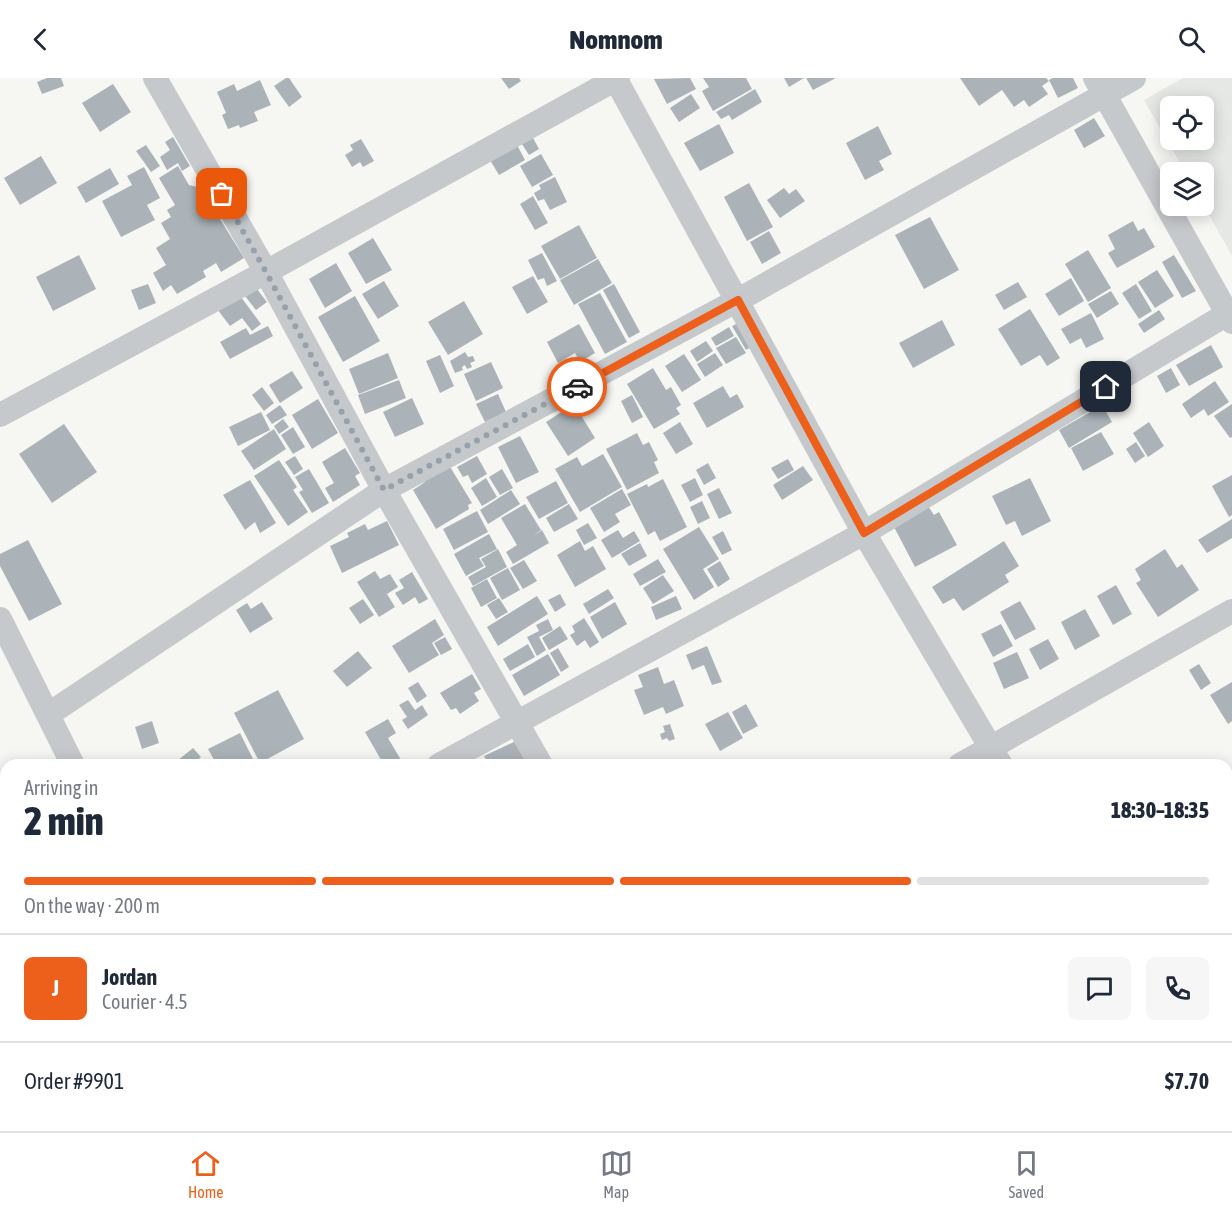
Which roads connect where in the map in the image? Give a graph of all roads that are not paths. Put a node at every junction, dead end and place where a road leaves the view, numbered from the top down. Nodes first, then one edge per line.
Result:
1 (155, 78) edge
2 (616, 78) edge
3 (1134, 78) edge
4 (1100, 86) edge
5 (266, 272) junction
6 (738, 300) junction
7 (1230, 318) edge
8 (0, 415) edge
9 (384, 490) junction
10 (864, 533) junction
11 (1232, 611) edge
12 (0, 619) edge
13 (8, 656) edge
14 (49, 714) junction
15 (516, 724) junction
16 (996, 756) edge
17 (71, 759) edge
18 (450, 759) edge
19 (537, 759) edge

1 - 5 street
2 - 5 street
2 - 6 street
3 - 4 street
4 - 6 street
4 - 7 street
5 - 8 street
5 - 9 street
6 - 9 street
6 - 10 street
7 - 10 street
9 - 14 street
9 - 15 street
10 - 15 street
10 - 16 street
11 - 16 street
12 - 13 street
13 - 14 street
14 - 17 street
15 - 18 street
15 - 19 street

